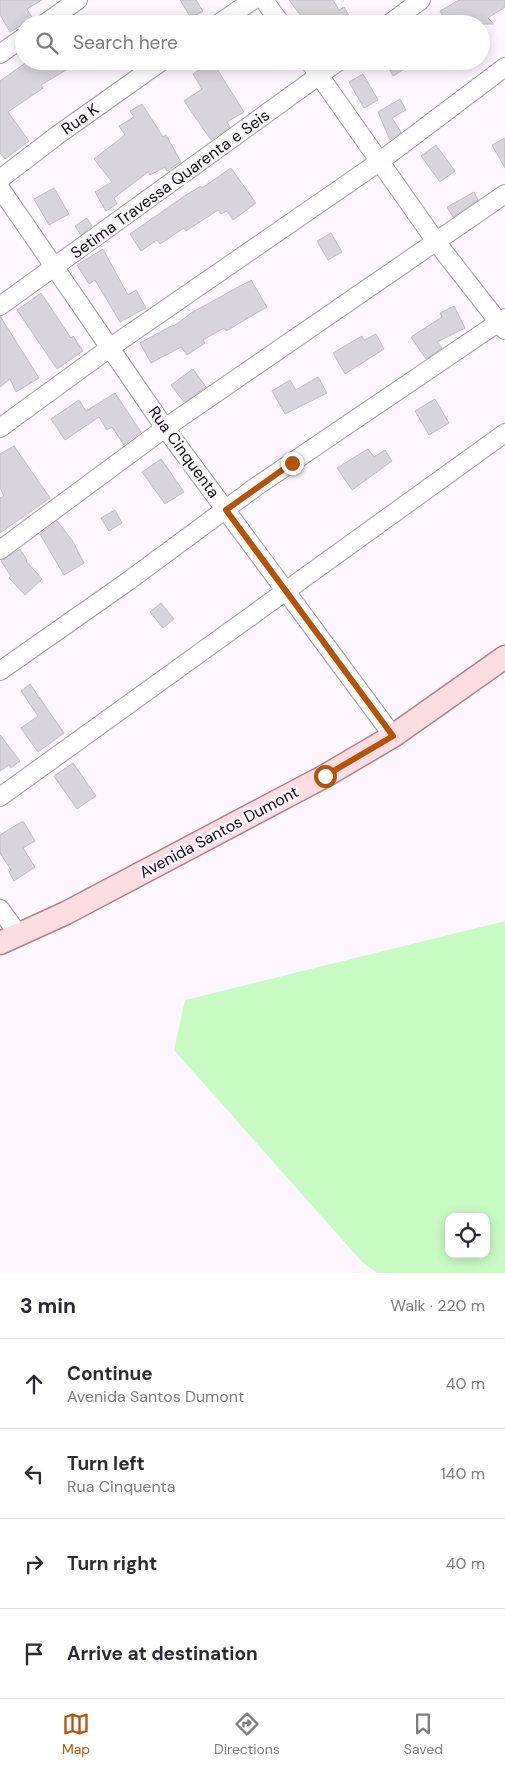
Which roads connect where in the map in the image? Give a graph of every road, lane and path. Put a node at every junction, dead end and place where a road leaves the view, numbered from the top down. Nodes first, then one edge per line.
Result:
1 (78, 0) edge
2 (253, 0) edge
3 (264, 0) edge
4 (421, 0) edge
5 (57, 15) edge
6 (231, 15) edge
7 (275, 15) edge
8 (401, 15) edge
9 (15, 43) edge
10 (0, 54) edge
11 (505, 67) edge
12 (149, 70) edge
13 (315, 70) edge
14 (327, 70) edge
15 (319, 76) junction
16 (379, 162) junction
17 (0, 179) edge
18 (0, 188) edge
19 (505, 194) edge
20 (436, 243) junction
21 (56, 268) junction
22 (0, 306) edge
23 (503, 323) edge
24 (111, 348) junction
25 (0, 428) edge
26 (165, 428) junction
27 (505, 433) edge
28 (226, 510) junction
29 (0, 550) edge
30 (286, 591) junction
31 (505, 657) edge
32 (0, 671) edge
33 (393, 736) junction
34 (0, 797) edge
35 (0, 908) edge
36 (10, 939) edge

1 - 5 street
2 - 6 street
3 - 7 street
4 - 8 street
9 - 10 street
11 - 16 street
12 - 17 street, Rua K
13 - 15 street
14 - 15 street, Setima Travessa Quarenta e Seis
15 - 16 street
15 - 21 street, Setima Travessa Quarenta e Seis
16 - 20 street
16 - 24 street
18 - 21 street, Rua Cinquenta
19 - 20 street
20 - 23 street
20 - 26 street
21 - 22 street, Setima Travessa Quarenta e Seis
21 - 24 street, Rua Cinquenta
23 - 28 street
24 - 25 street
24 - 26 street, Rua Cinquenta
26 - 28 street, Rua Cinquenta
26 - 29 street
27 - 30 street
28 - 30 street, Rua Cinquenta
28 - 32 street
30 - 33 street, Rua Cinquenta
30 - 34 street
31 - 33 main road, Avenida Santos Dumont
33 - 36 main road, Avenida Santos Dumont
35 - 36 street

